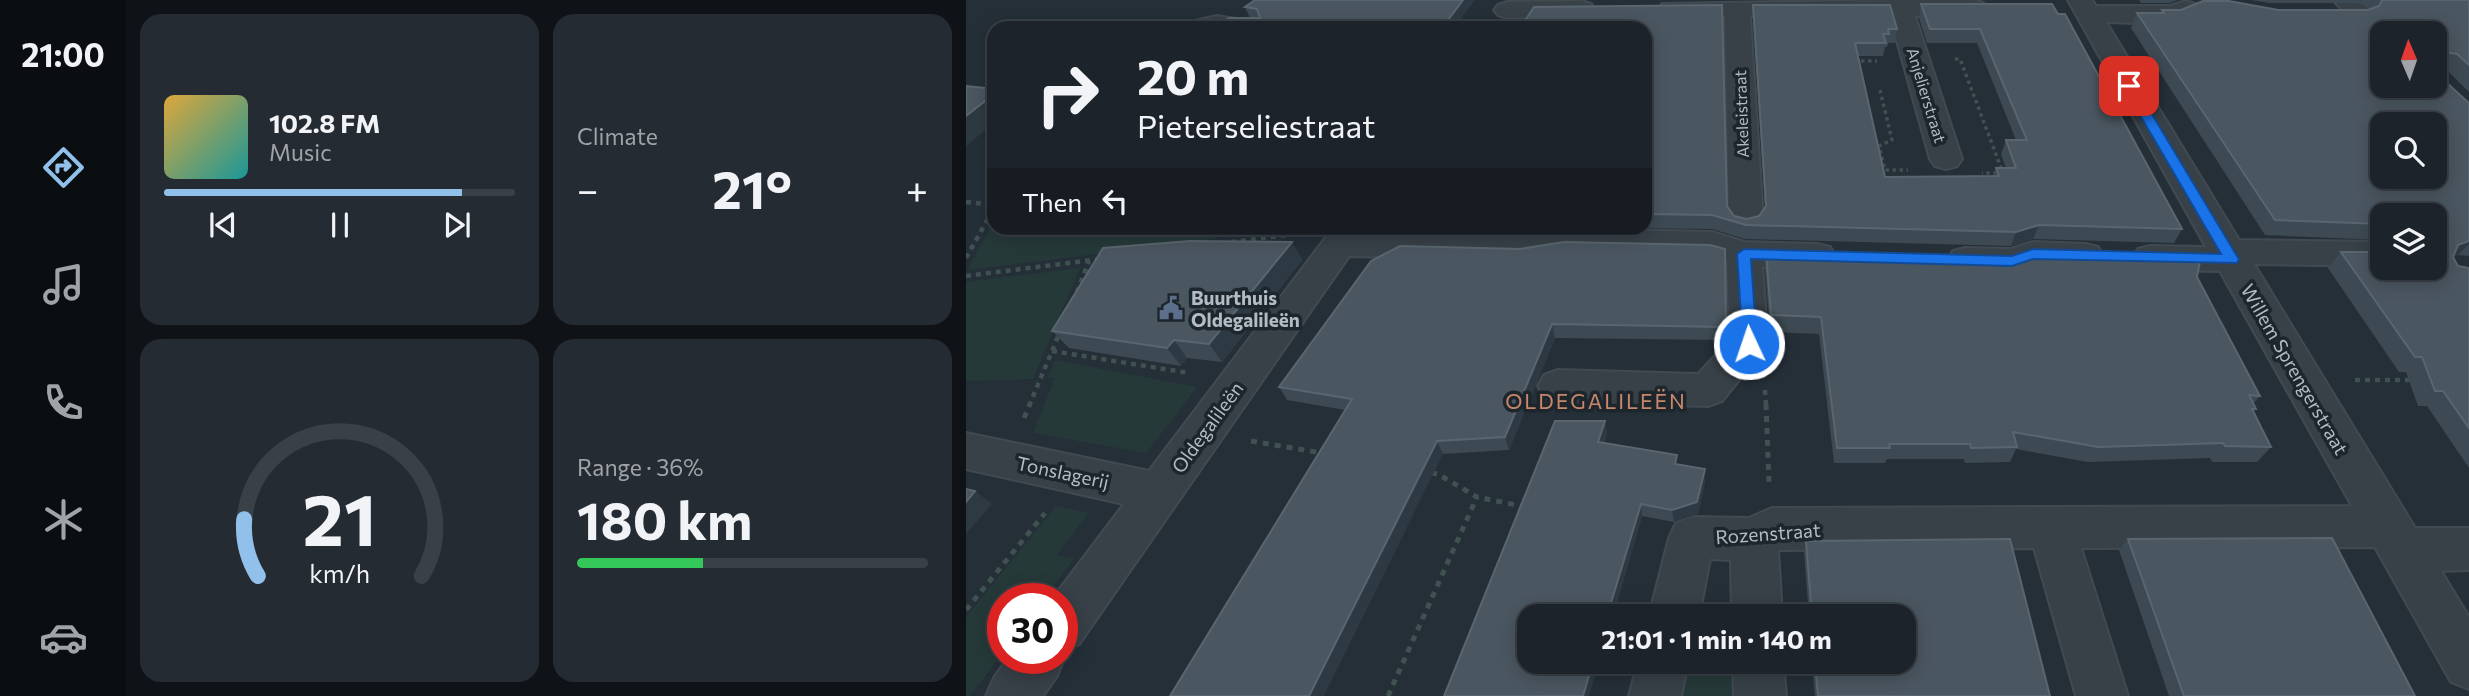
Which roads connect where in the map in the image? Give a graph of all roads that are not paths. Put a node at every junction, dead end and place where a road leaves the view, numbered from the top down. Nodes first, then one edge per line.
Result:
1 (2212, 5) edge
2 (2077, 7) edge
3 (2352, 7) edge
4 (1900, 8) junction
5 (1992, 8) edge
6 (1609, 9) edge
7 (1647, 9) edge
8 (1737, 9) junction
9 (1504, 13) edge
10 (2321, 14) edge
11 (2370, 25) edge
12 (1943, 165) road end
13 (1346, 236) edge
14 (1745, 237) junction
15 (2370, 254) edge
16 (2229, 256) junction
17 (1848, 257) edge
18 (1927, 259) edge
19 (1558, 386) dead end
20 (983, 455) edge
21 (1160, 493) junction
22 (2051, 527) junction
23 (1763, 534) junction
24 (2395, 538) junction
25 (2469, 550) edge
26 (1078, 604) edge
27 (1677, 604) edge
28 (1758, 604) edge
29 (2469, 664) edge
30 (1028, 674) edge
31 (1660, 674) edge
32 (1759, 674) edge
33 (1012, 696) edge
34 (1655, 696) edge
35 (1760, 696) edge
36 (2102, 696) edge

1 - 2 street
2 - 16 street, Willem Sprengerstraat
3 - 10 street
3 - 11 street
4 - 5 street
4 - 8 street
4 - 12 street, Anjelierstraat
6 - 9 street
7 - 8 street
8 - 14 street, Akeleistraat
13 - 14 street
13 - 21 street, Oldegalileën
14 - 17 street
14 - 19 street, Akeleistraat
15 - 16 street
16 - 18 street
16 - 24 street, Willem Sprengerstraat
20 - 21 street, Tonslagerij
21 - 26 street, Oldegalileën
22 - 23 street, Rozenstraat
22 - 24 street, Rozenstraat
22 - 36 street
23 - 27 street, Rozenstraat
23 - 28 street
24 - 25 street, Rozenstraat
24 - 29 street, Willem Sprengerstraat
30 - 33 street
31 - 34 street
32 - 35 street

